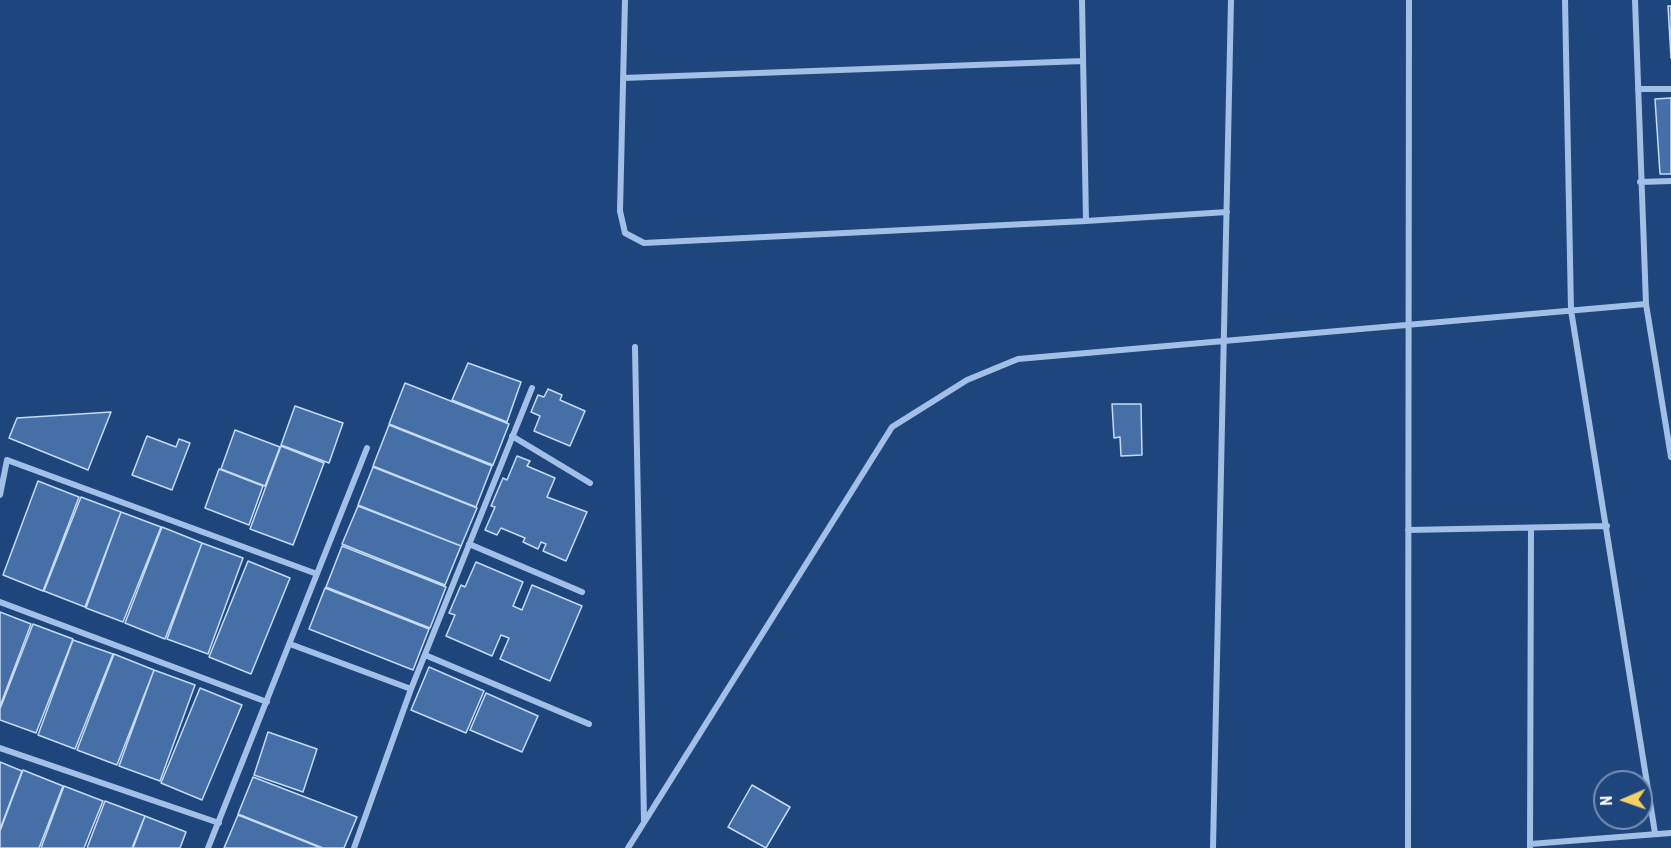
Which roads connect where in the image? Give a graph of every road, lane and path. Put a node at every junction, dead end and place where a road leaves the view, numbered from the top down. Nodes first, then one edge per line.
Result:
1 (626, 0) edge
2 (1082, 0) edge
3 (1231, 0) edge
4 (1409, 0) edge
5 (1565, 0) edge
6 (1635, 0) edge
7 (1083, 61) junction
8 (623, 78) junction
9 (1638, 89) junction
10 (1671, 89) edge
11 (1641, 182) junction
12 (1671, 182) edge
13 (1227, 212) junction
14 (1086, 221) junction
15 (1646, 304) junction
16 (1571, 310) junction
17 (1409, 323) junction
18 (1223, 340) junction
19 (635, 347) dead end
20 (532, 388) dead end
21 (512, 436) junction
22 (367, 448) dead end
23 (1671, 457) edge
24 (590, 483) dead end
25 (0, 495) edge
26 (1607, 526) junction
27 (1532, 528) junction
28 (1408, 530) junction
29 (470, 544) junction
30 (317, 574) junction
31 (582, 592) dead end
32 (0, 602) edge
33 (290, 644) junction
34 (425, 655) junction
35 (411, 689) junction
36 (267, 702) junction
37 (590, 724) dead end
38 (0, 748) edge
39 (644, 820) junction
40 (219, 823) junction
41 (1671, 832) edge
42 (1654, 833) junction
43 (1530, 846) edge
44 (208, 848) edge
45 (354, 848) edge
46 (628, 848) edge
47 (1213, 848) edge
48 (1408, 848) edge

1 - 8 street
2 - 7 street
3 - 13 street
4 - 17 street
5 - 16 street
6 - 9 street
7 - 8 street
7 - 14 street
8 - 14 street
9 - 10 street
9 - 11 street
11 - 12 street
11 - 15 street
13 - 14 street
13 - 18 street
15 - 16 street
15 - 23 street
16 - 17 street
16 - 26 street
17 - 18 street
17 - 28 street
18 - 39 street
18 - 47 street
19 - 39 street
20 - 21 street
21 - 24 street
21 - 29 street
22 - 30 street
25 - 30 street
26 - 27 street
26 - 42 street
27 - 28 street
27 - 43 street
28 - 48 street
29 - 31 street
29 - 34 street
30 - 33 street
32 - 36 street
33 - 35 street
33 - 36 street
34 - 35 street
34 - 37 street
35 - 45 street
36 - 40 street
38 - 40 street
39 - 46 street
40 - 44 street
41 - 42 street
42 - 43 street

